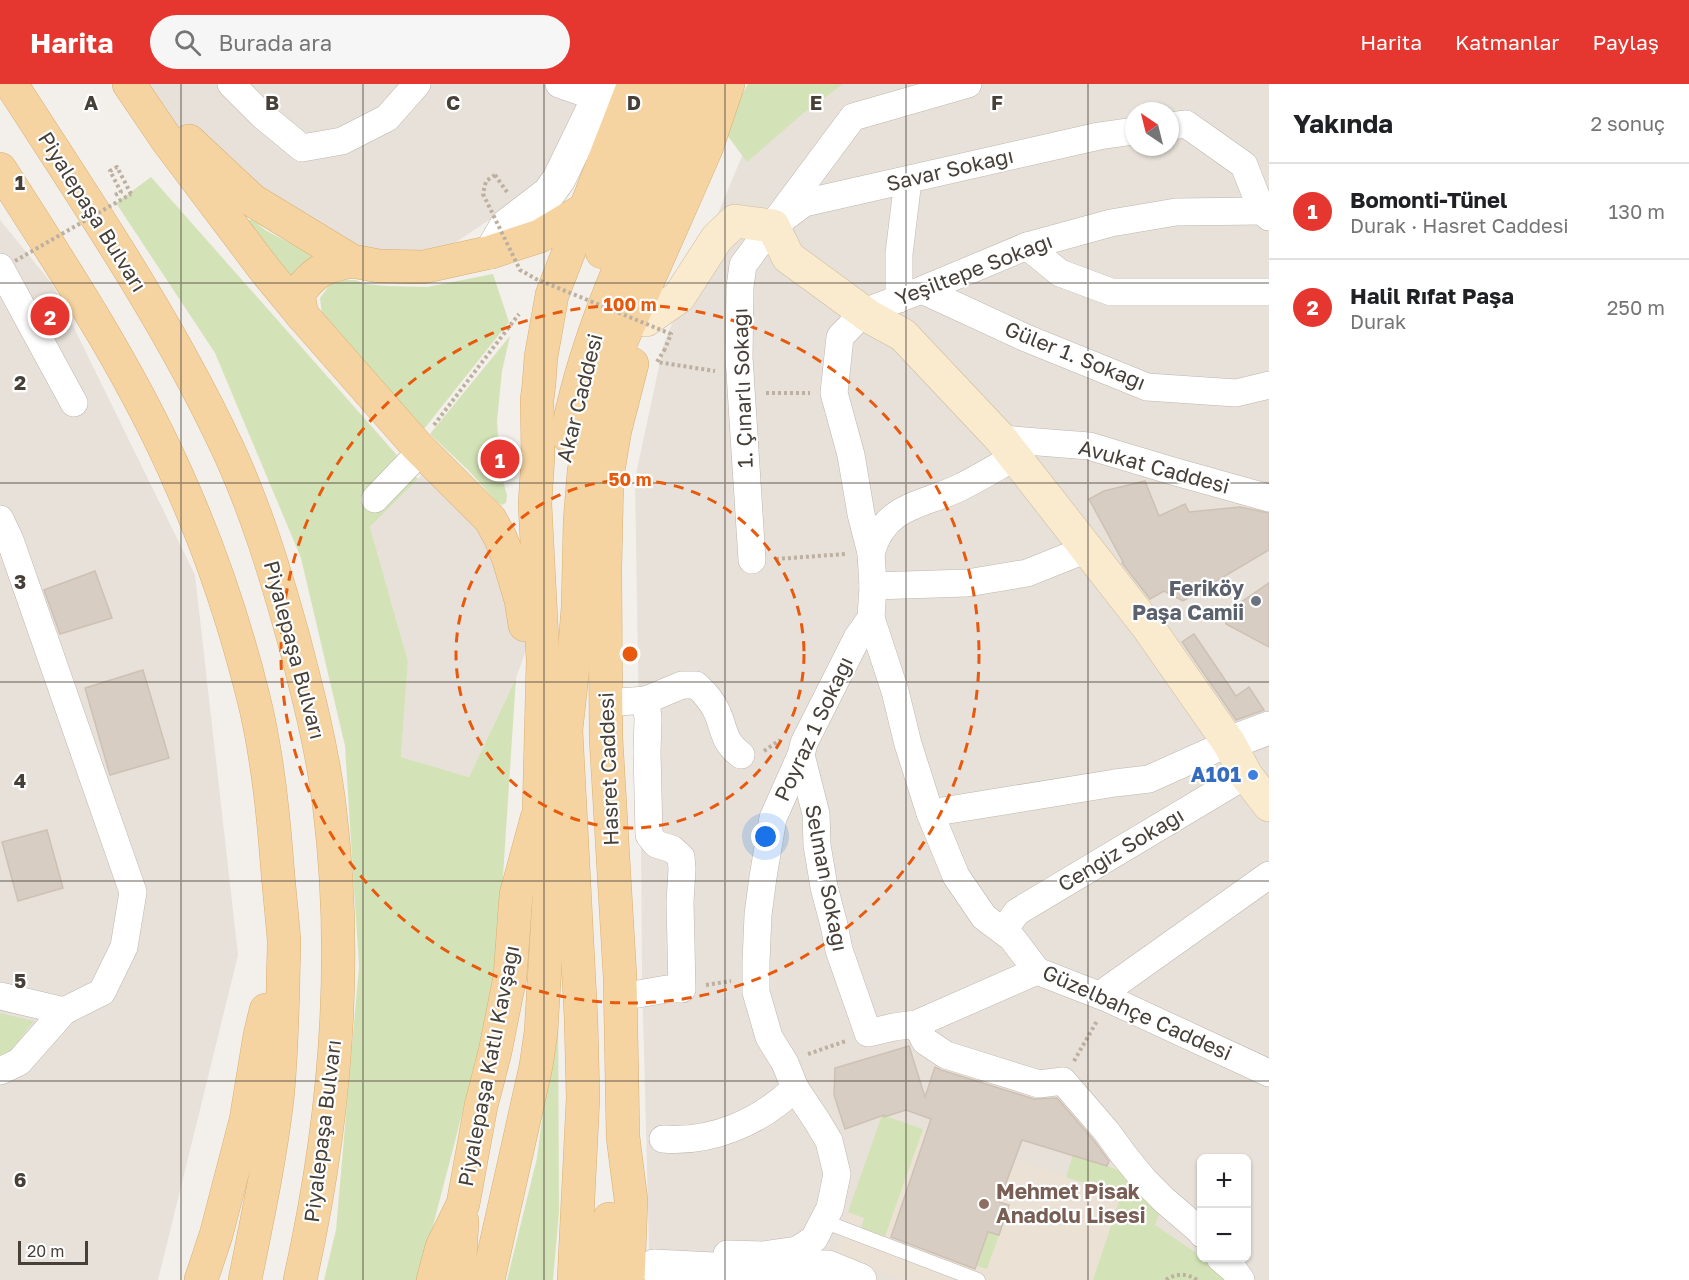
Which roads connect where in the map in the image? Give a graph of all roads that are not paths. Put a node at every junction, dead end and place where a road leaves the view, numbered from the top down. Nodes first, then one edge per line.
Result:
1 (11, 84) edge
2 (131, 84) edge
3 (231, 84) edge
4 (417, 84) edge
5 (559, 84) edge
6 (634, 84) edge
7 (667, 84) edge
8 (697, 84) edge
9 (728, 84) edge
10 (748, 84) edge
11 (968, 84) edge
12 (602, 91) edge
13 (1179, 125) edge
14 (1125, 132) edge
15 (706, 149) junction
16 (0, 169) edge
17 (908, 180) junction
18 (0, 199) edge
19 (585, 209) junction
20 (1266, 214) edge
21 (34, 223) junction
22 (773, 226) junction
23 (1027, 246) junction
24 (491, 252) junction
25 (352, 261) junction
26 (8, 264) edge
27 (657, 264) junction
28 (1269, 292) edge
29 (911, 295) junction
30 (864, 312) junction
31 (302, 315) junction
32 (646, 320) junction
33 (1269, 385) edge
34 (74, 403) dead end
35 (420, 448) junction
36 (1008, 448) junction
37 (538, 456) junction
38 (1269, 498) edge
39 (375, 499) dead end
40 (0, 519) edge
41 (1087, 549) junction
42 (871, 553) junction
43 (752, 560) road end
44 (873, 586) junction
45 (870, 618) junction
46 (543, 660) junction
47 (646, 700) junction
48 (606, 703) junction
49 (1269, 728) edge
50 (566, 730) junction
51 (1229, 743) junction
52 (803, 749) junction
53 (741, 755) road end
54 (1246, 776) junction
55 (1269, 805) edge
56 (930, 813) junction
57 (539, 814) junction
58 (1269, 875) edge
59 (1003, 931) junction
60 (284, 942) junction
61 (1037, 971) junction
62 (0, 996) edge
63 (621, 997) junction
64 (1104, 997) junction
65 (64, 1011) junction
66 (916, 1024) junction
67 (0, 1071) edge
68 (1269, 1073) edge
69 (795, 1088) junction
70 (623, 1137) junction
71 (663, 1139) dead end
72 (463, 1204) junction
73 (823, 1221) junction
74 (1197, 1228) edge
75 (1225, 1262) edge
76 (641, 1269) edge
77 (776, 1276) edge
78 (201, 1280) edge
79 (245, 1280) edge
80 (300, 1280) edge
81 (433, 1280) edge
82 (463, 1280) edge
83 (488, 1280) edge
84 (573, 1280) edge
85 (603, 1280) edge
86 (860, 1280) edge
87 (978, 1280) edge
88 (1241, 1280) edge

1 - 80 main road, Piyalepaşa Bulvarı
2 - 25 main road
2 - 31 main road
3 - 4 street
5 - 12 street
6 - 19 main road
7 - 37 main road, Akar Caddesi
8 - 50 main road, Akar Caddesi
9 - 15 main road
10 - 15 main road
11 - 22 street
12 - 24 street
13 - 20 street
14 - 17 street, Savar Sokağı
15 - 27 main road
16 - 21 main road
17 - 22 street, Savar Sokağı
17 - 29 street
18 - 21 main road
19 - 24 main road
19 - 37 main road
20 - 23 street, Yeşiltepe Sokağı
21 - 60 main road
22 - 30 main road
22 - 32 main road
22 - 43 street, 1. Çınarlı Sokağı
23 - 28 street
23 - 29 street, Yeşiltepe Sokağı
24 - 25 main road
25 - 31 main road
26 - 34 street
27 - 32 main road, Hasret Caddesi
27 - 50 main road
29 - 30 street, Yeşiltepe Sokağı
29 - 33 street, Güler 1. Sokağı
30 - 36 main road
30 - 42 street, Poyraz 1 Sokağı
31 - 35 main road
32 - 48 main road, Hasret Caddesi
35 - 39 street
35 - 46 main road
36 - 38 street, Avukat Caddesi
36 - 41 main road
36 - 42 street
37 - 46 main road
40 - 65 street
41 - 44 street
41 - 51 main road
42 - 44 street, Poyraz 1 Sokağı
44 - 45 street, Poyraz 1 Sokağı
45 - 52 street, Poyraz 1 Sokağı
45 - 56 street, Güzelbahçe Caddesi
46 - 57 main road
47 - 48 street
47 - 53 street
47 - 63 street
48 - 63 main road, Hasret Caddesi
49 - 51 street
50 - 84 main road
51 - 54 main road
51 - 56 street
52 - 66 street, Selman Sokağı
52 - 69 street, Poyraz 1 Sokağı
54 - 55 main road
54 - 59 street, Cengiz Sokağı
56 - 59 street, Güzelbahçe Caddesi
57 - 72 main road, Piyalepaşa Katlı Kavşağı
57 - 83 main road
58 - 64 street
59 - 61 street, Güzelbahçe Caddesi
60 - 78 main road
60 - 79 main road
61 - 64 street, Güzelbahçe Caddesi
61 - 66 street
62 - 65 street
63 - 70 main road, Hasret Caddesi
64 - 68 street, Güzelbahçe Caddesi
65 - 67 street
66 - 74 street
69 - 71 street
69 - 73 street, Poyraz 1 Sokağı
70 - 76 main road, Hasret Caddesi
70 - 85 main road
72 - 81 main road, Piyalepaşa Katlı Kavşağı
72 - 82 main road
73 - 76 street, Poyraz 1 Sokağı
73 - 87 lane
75 - 88 street
76 - 77 street
77 - 86 street

